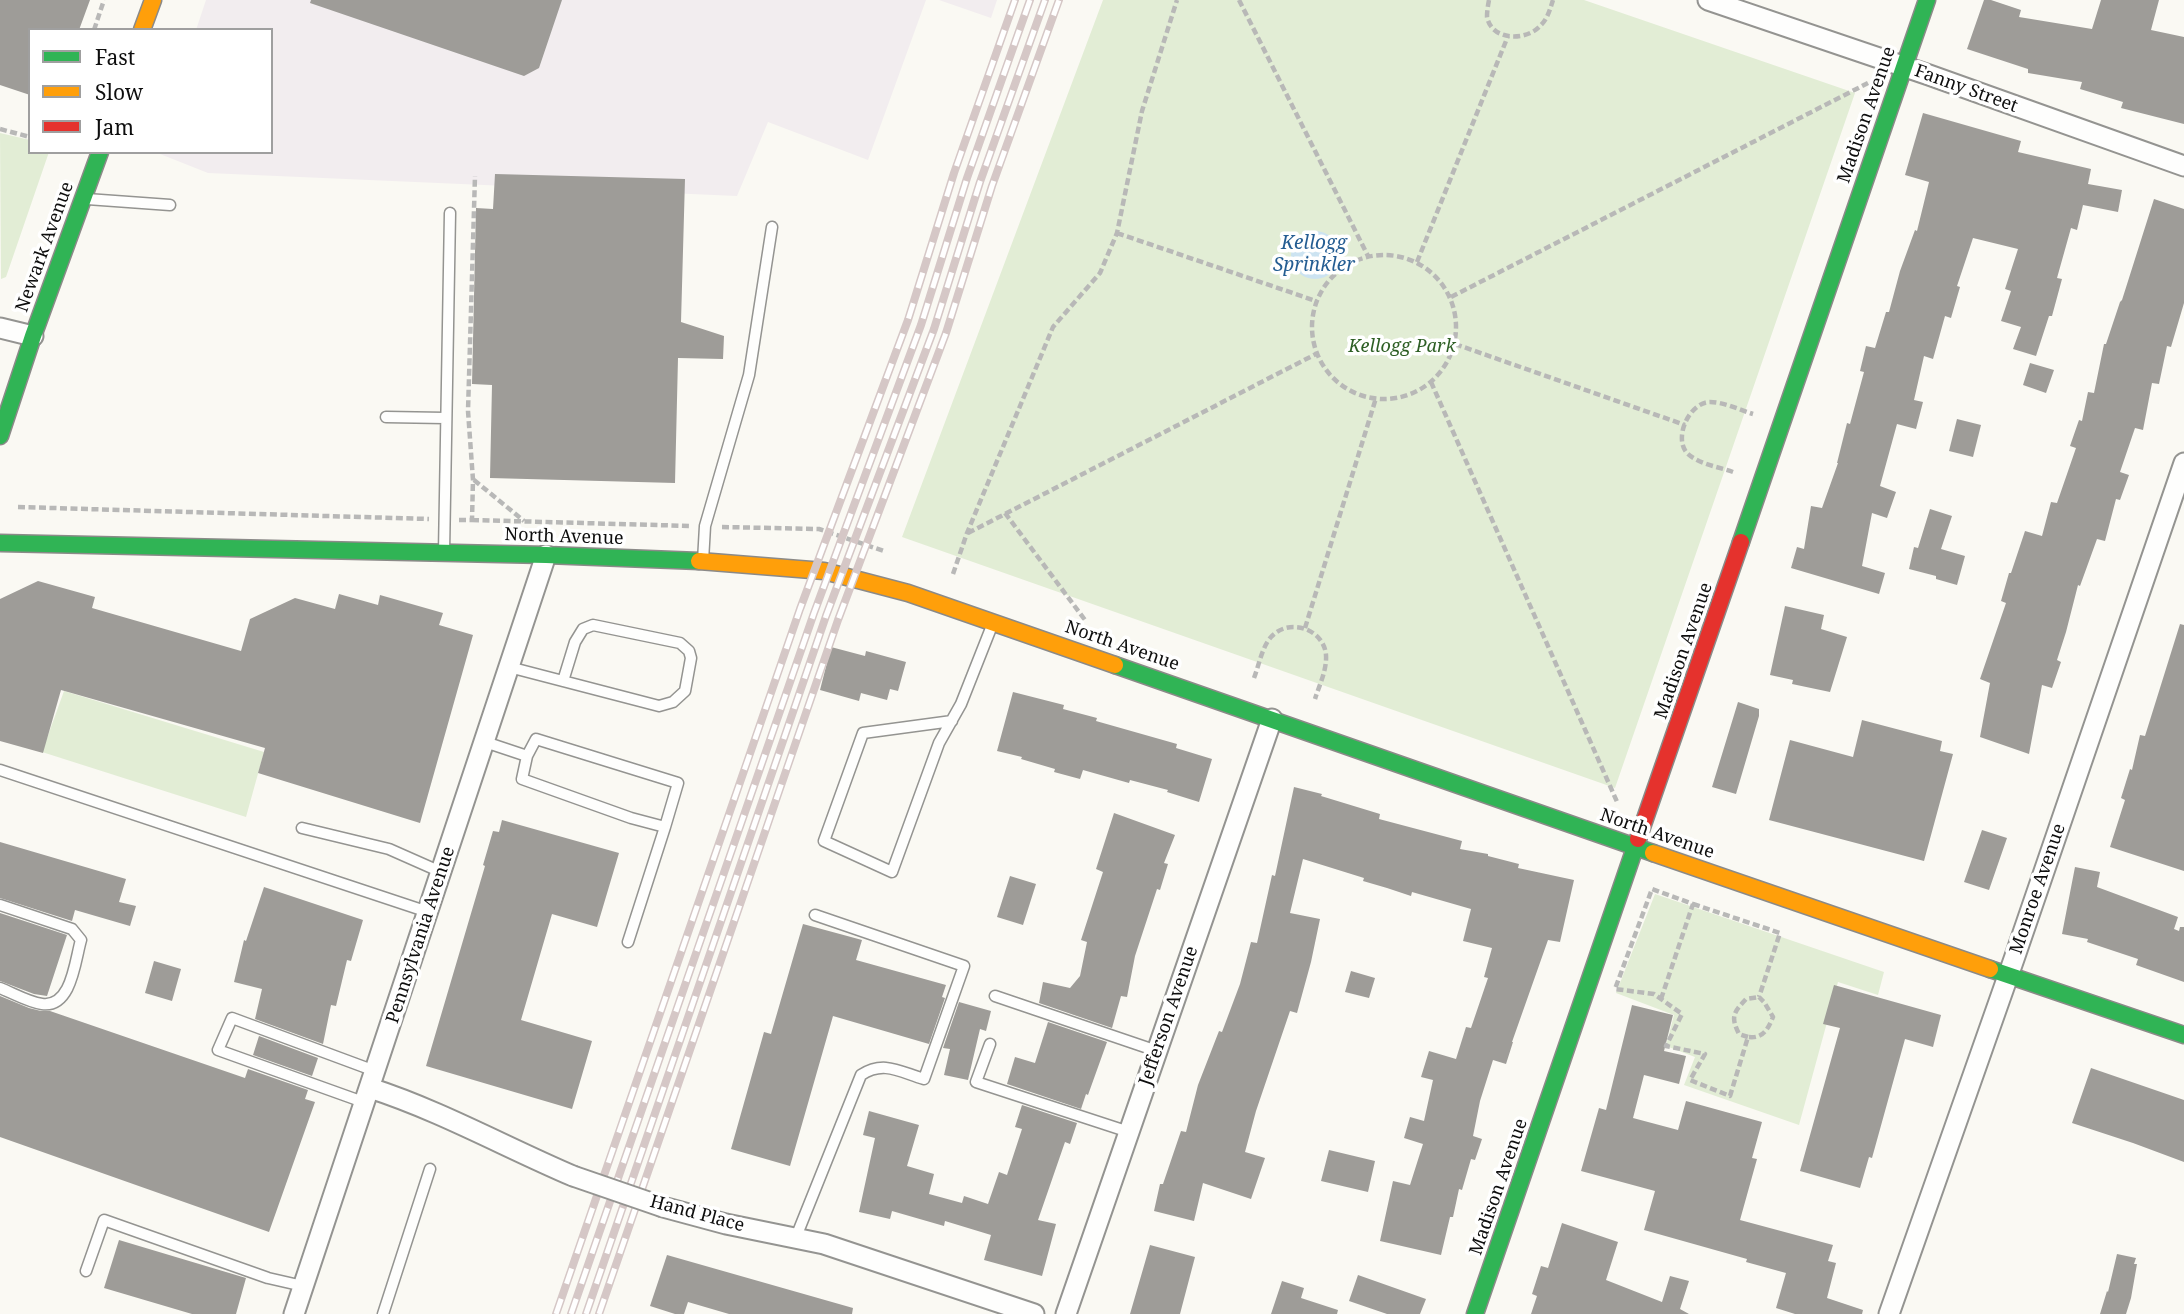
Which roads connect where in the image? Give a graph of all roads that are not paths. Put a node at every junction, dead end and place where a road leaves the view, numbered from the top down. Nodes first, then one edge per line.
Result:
1 (153, 0) edge
2 (1708, 0) edge
3 (1927, 0) edge
4 (143, 28) edge
5 (1904, 66) junction
6 (99, 154) edge
7 (2184, 166) edge
8 (84, 199) junction
9 (170, 205) dead end
10 (450, 213) dead end
11 (772, 227) dead end
12 (0, 328) edge
13 (33, 336) junction
14 (386, 417) dead end
15 (445, 418) junction
16 (0, 436) edge
17 (2184, 463) edge
18 (0, 543) edge
19 (444, 553) junction
20 (546, 555) junction
21 (703, 561) junction
22 (993, 622) junction
23 (509, 667) junction
24 (563, 681) junction
25 (1272, 719) junction
26 (952, 721) junction
27 (485, 742) junction
28 (527, 756) junction
29 (0, 770) edge
30 (665, 827) junction
31 (302, 828) dead end
32 (1637, 848) junction
33 (442, 872) junction
34 (0, 905) edge
35 (428, 912) junction
36 (815, 915) dead end
37 (628, 942) dead end
38 (2009, 974) junction
39 (0, 988) edge
40 (995, 996) dead end
41 (2184, 1035) edge
42 (990, 1044) dead end
43 (1157, 1051) junction
44 (371, 1087) junction
45 (1129, 1132) junction
46 (430, 1169) dead end
47 (796, 1237) junction
48 (86, 1271) dead end
49 (303, 1286) junction
50 (294, 1314) edge
51 (383, 1314) edge
52 (1034, 1314) edge
53 (1066, 1314) edge
54 (1475, 1314) edge
55 (1889, 1314) edge

1 - 4 main road
2 - 5 street, Fanny Street
3 - 5 main road, Madison Avenue
5 - 7 street, Fanny Street
5 - 32 main road, Madison Avenue
6 - 8 main road, Newark Avenue
8 - 9 lane
8 - 13 main road, Newark Avenue
10 - 15 lane
11 - 21 lane
12 - 13 street
13 - 16 main road, Newark Avenue
14 - 15 lane
15 - 19 lane
17 - 38 street, Monroe Avenue
18 - 19 main road, North Avenue
19 - 20 main road, North Avenue
20 - 21 main road, North Avenue
20 - 23 street, Pennsylvania Avenue
21 - 22 main road, North Avenue
22 - 25 main road, North Avenue
22 - 26 lane
23 - 24 lane
23 - 27 street, Pennsylvania Avenue
24 - 24 lane
25 - 32 main road, North Avenue
25 - 43 street, Jefferson Avenue
26 - 26 lane
27 - 28 lane
27 - 33 street, Pennsylvania Avenue
28 - 30 lane
28 - 30 lane
29 - 35 lane
30 - 37 lane
31 - 33 lane
32 - 38 main road, North Avenue
32 - 54 main road, Madison Avenue
33 - 35 street, Pennsylvania Avenue
34 - 39 lane
35 - 44 street, Pennsylvania Avenue
36 - 47 lane
38 - 41 main road, North Avenue
38 - 55 street, Monroe Avenue
40 - 43 lane
42 - 45 lane
43 - 45 street, Jefferson Avenue
44 - 44 lane
44 - 47 street, Hand Place, bridge
44 - 49 street, Pennsylvania Avenue
45 - 53 street, Jefferson Avenue
46 - 51 lane
47 - 52 street, Hand Place
48 - 49 lane
49 - 50 street, Pennsylvania Avenue

